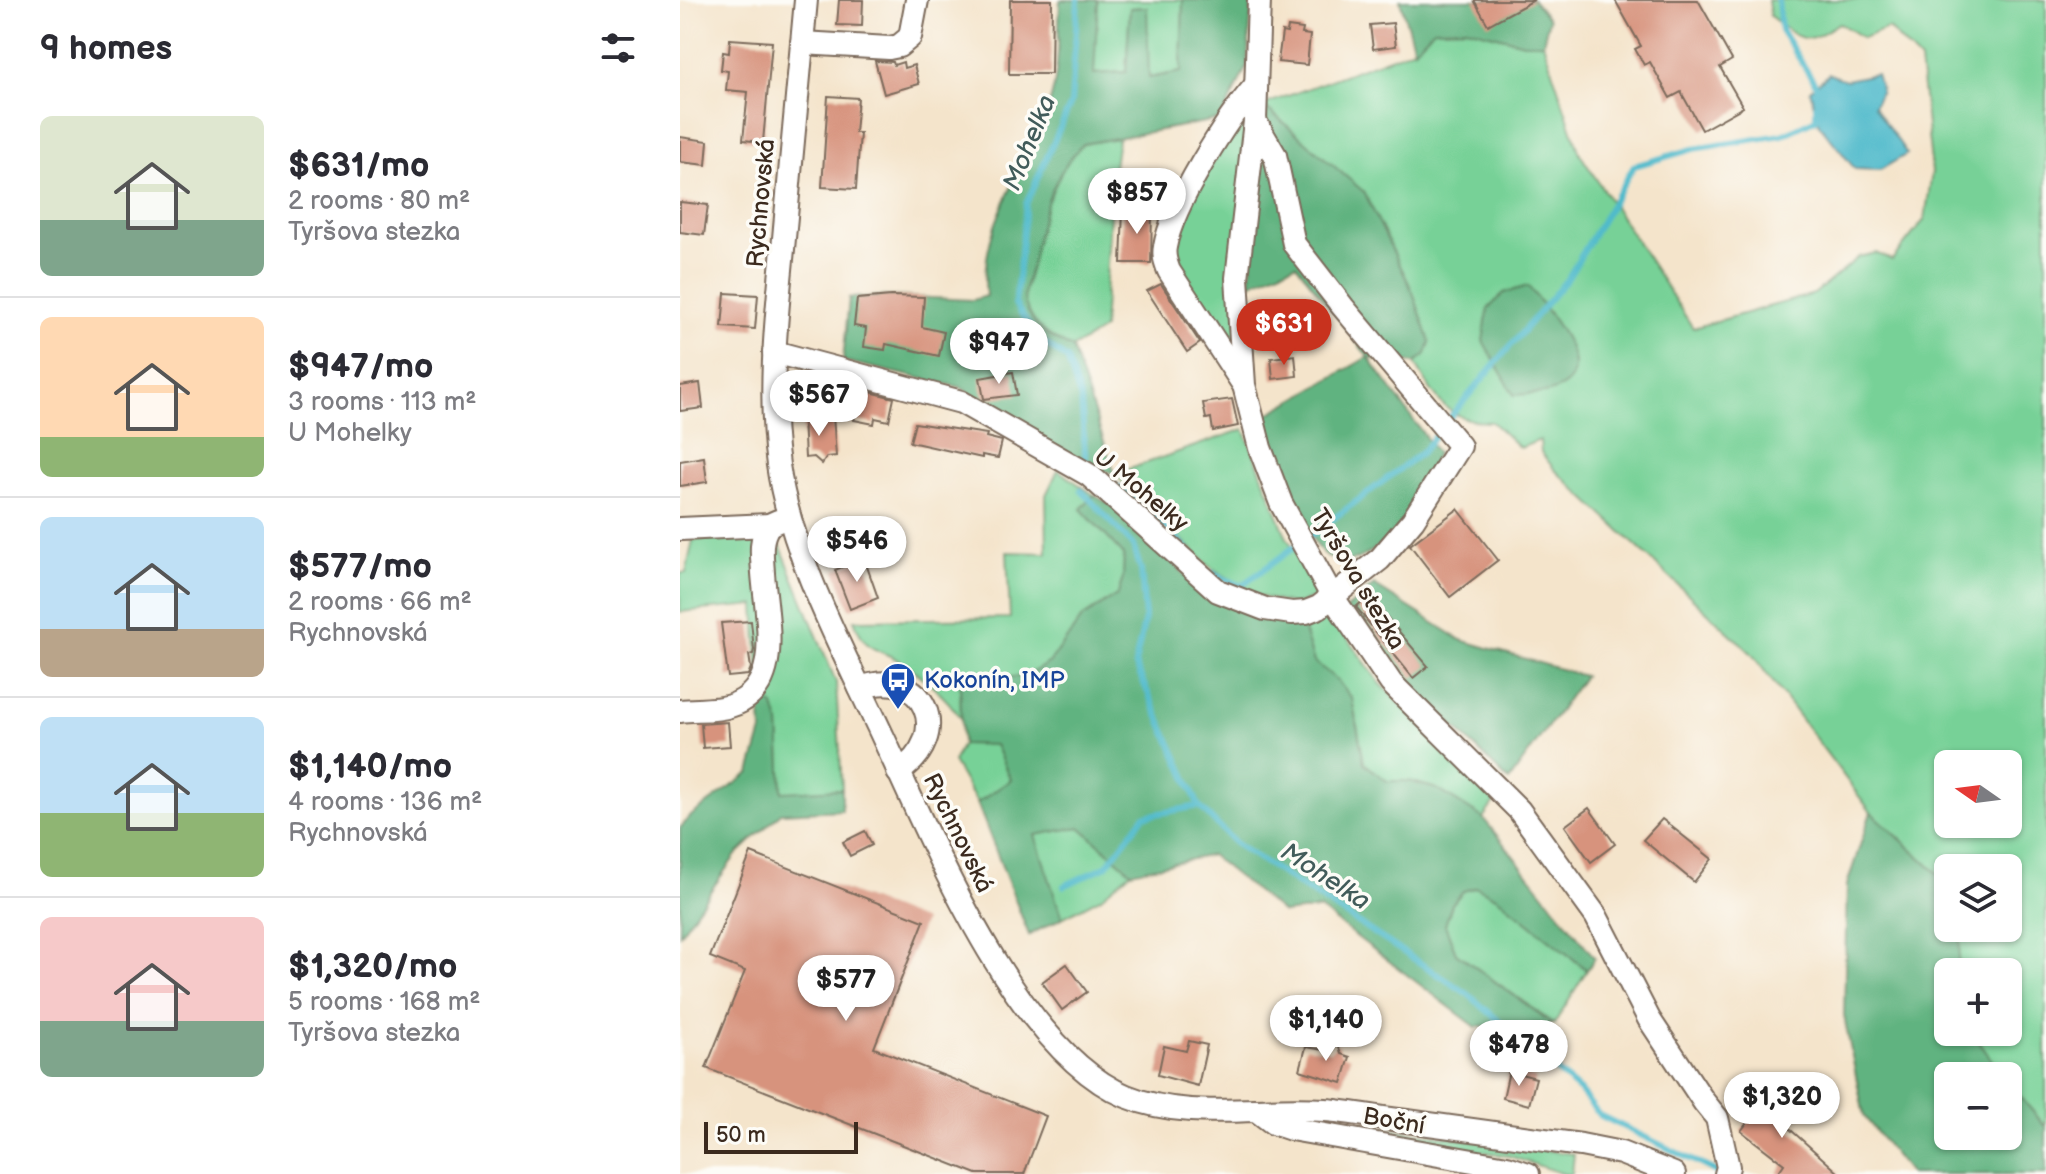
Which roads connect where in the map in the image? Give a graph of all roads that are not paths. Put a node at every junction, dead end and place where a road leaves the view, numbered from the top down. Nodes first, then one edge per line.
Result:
1 (806, 0) edge
2 (917, 0) edge
3 (1259, 0) edge
4 (802, 43) junction
5 (1256, 85) junction
6 (1255, 121) junction
7 (774, 352) junction
8 (1244, 385) junction
9 (790, 517) junction
10 (769, 525) junction
11 (680, 529) edge
12 (1332, 596) junction
13 (860, 688) junction
14 (680, 711) edge
15 (898, 772) junction
16 (1256, 1110) junction
17 (1727, 1171) edge
18 (1528, 1174) edge
19 (1674, 1174) edge

1 - 4 street, Rychnovská
2 - 4 street
3 - 5 street, Tyršova stezka
4 - 7 street, Rychnovská
5 - 6 street, Tyršova stezka
5 - 8 street
6 - 8 street, Tyršova stezka
6 - 12 street, U Mohelky
7 - 9 street, Rychnovská
7 - 12 street, U Mohelky
8 - 12 street, Tyršova stezka
9 - 10 street
9 - 13 street, Rychnovská
10 - 11 street
10 - 14 street
12 - 17 street, Tyršova stezka
13 - 15 street, Rychnovská
13 - 15 street
15 - 16 street, Rychnovská
16 - 18 street, Boční
16 - 19 street, Rychnovská

